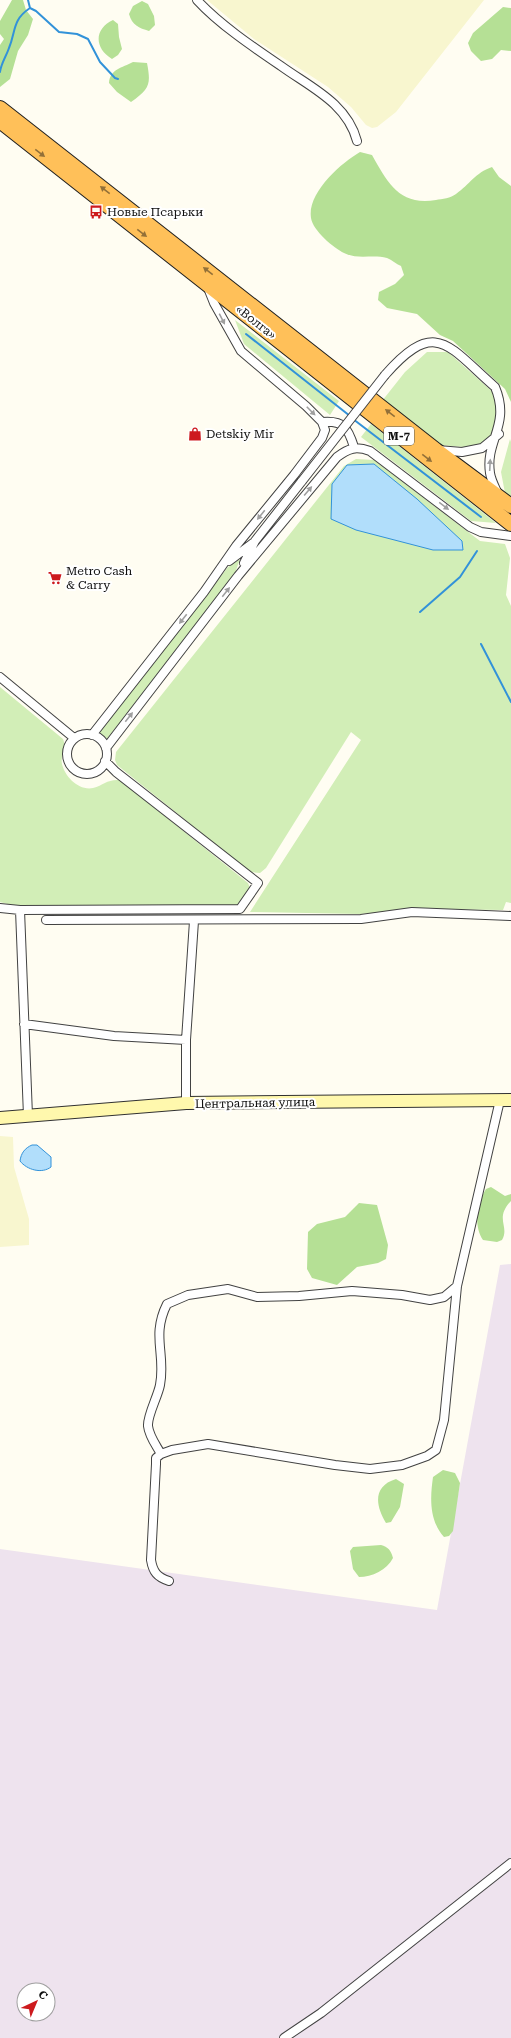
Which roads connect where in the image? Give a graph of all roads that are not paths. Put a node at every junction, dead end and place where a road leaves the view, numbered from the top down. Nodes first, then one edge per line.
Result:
1 (197, 0) edge
2 (0, 108) edge
3 (0, 121) edge
4 (357, 141) dead end
5 (207, 283) junction
6 (322, 422) junction
7 (500, 434) junction
8 (354, 447) junction
9 (436, 450) junction
10 (499, 496) junction
11 (511, 506) edge
12 (511, 524) edge
13 (511, 536) edge
14 (255, 541) junction
15 (224, 565) junction
16 (238, 576) junction
17 (0, 677) edge
18 (92, 735) junction
19 (74, 738) junction
20 (106, 748) junction
21 (105, 761) junction
22 (0, 908) edge
23 (20, 910) junction
24 (511, 916) edge
25 (46, 920) dead end
26 (194, 921) junction
27 (24, 1024) junction
28 (186, 1040) junction
29 (505, 1100) edge
30 (186, 1103) junction
31 (28, 1116) junction
32 (0, 1118) edge
33 (457, 1286) junction
34 (161, 1454) junction
35 (169, 1580) dead end
36 (511, 1863) edge
37 (284, 2038) edge

1 - 4 street
9 -> 2 highway, «Волга» / М-7
3 -> 5 highway, «Волга» / М-7
5 -> 6 street
5 -> 12 highway, «Волга» / М-7
6 - 8 street
6 -> 15 street
7 - 9 street
10 -> 7 street
7 - 14 street, bridge
8 -> 13 street
16 -> 8 street
9 - 10 highway, «Волга» / М-7
10 - 11 highway, «Волга» / М-7
14 - 15 street
14 - 16 street
15 -> 18 street
20 -> 16 street
17 - 19 street
18 - 19 street
18 - 20 street
19 - 21 street
20 - 21 street
21 - 23 street
22 - 23 street
23 - 27 street
24 - 26 street
25 - 26 street
26 - 28 street
27 - 28 street
27 - 31 street
28 - 30 street
29 - 30 main road, Центральная улица
29 - 33 street
30 - 31 main road, Центральная улица
31 - 32 main road, Центральная улица
33 - 34 street
33 - 34 street
34 - 35 street
36 - 37 street

